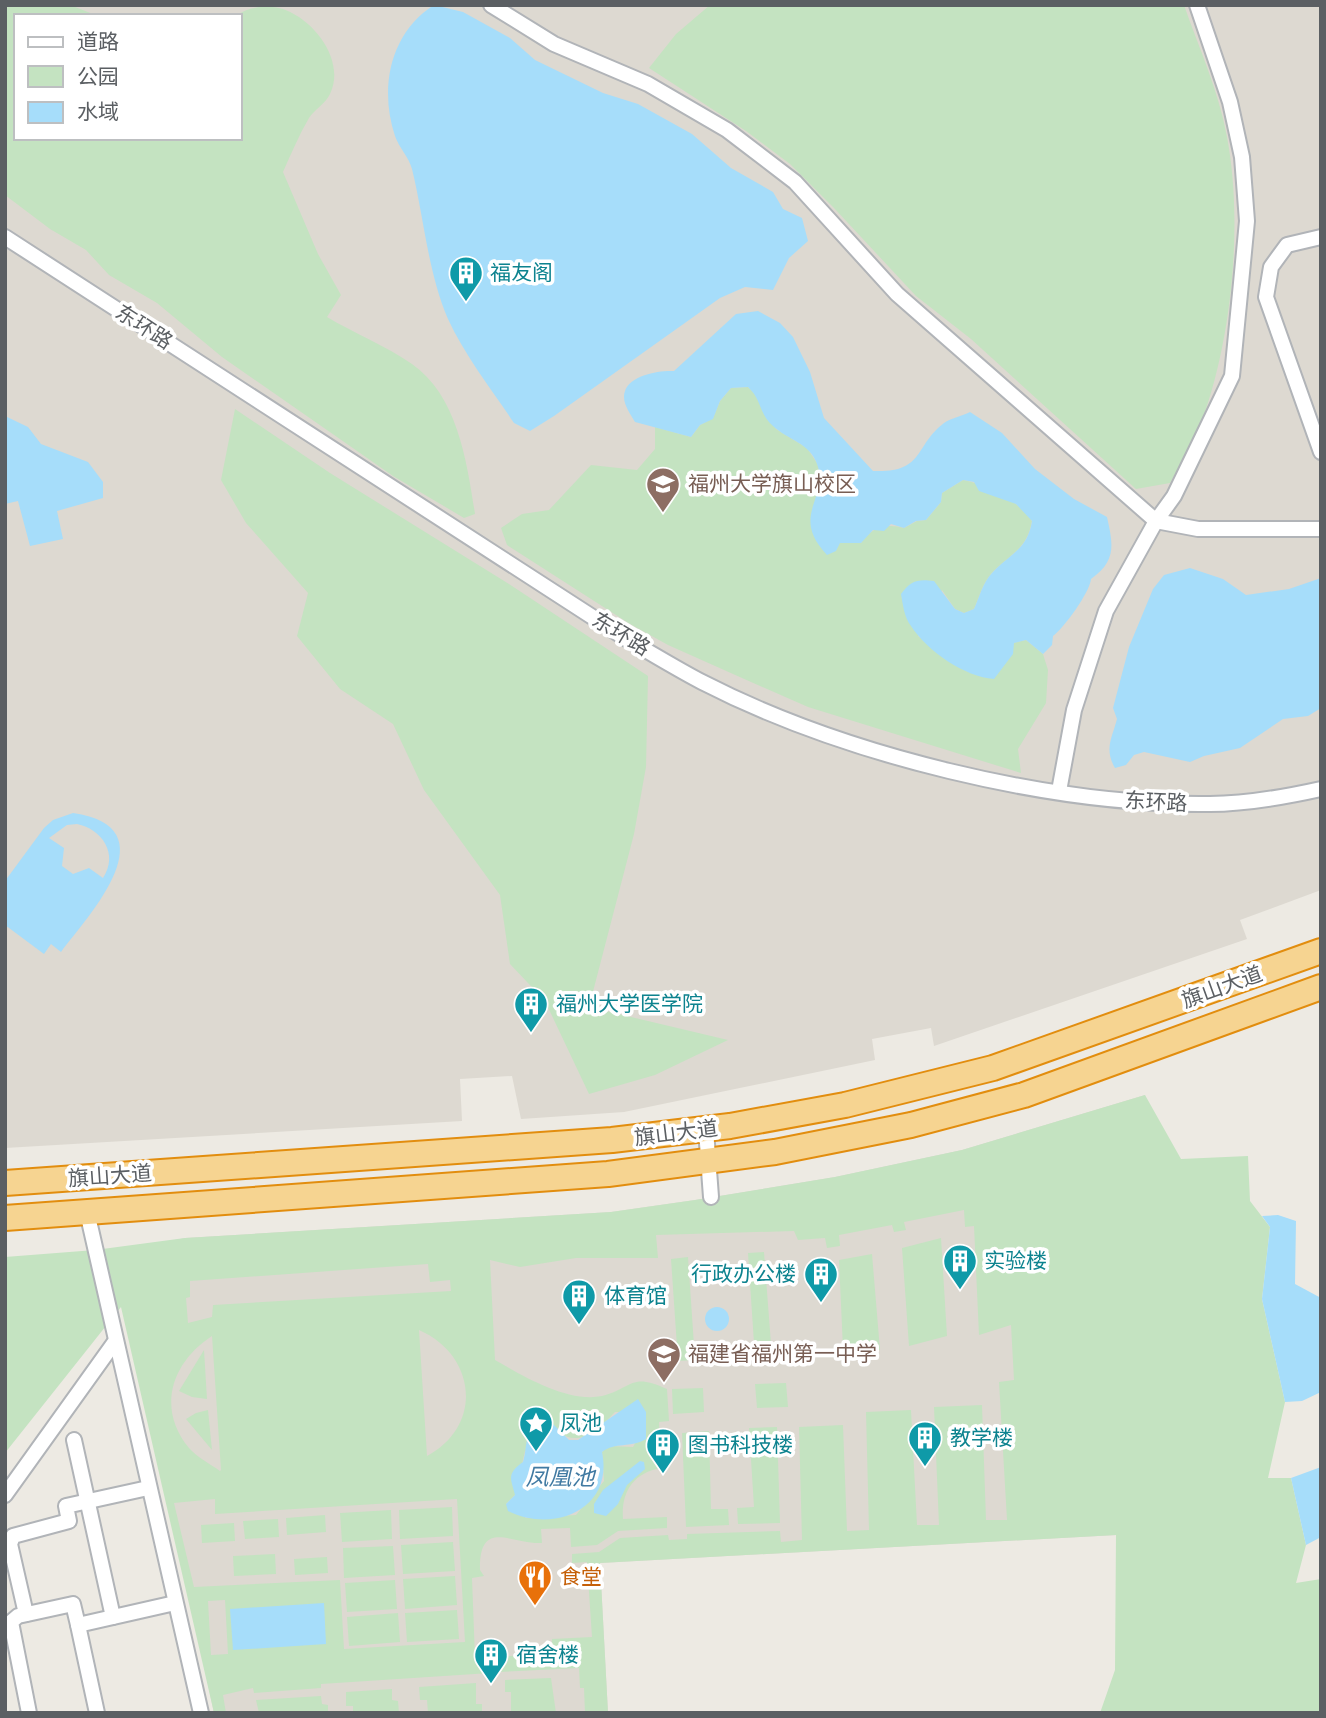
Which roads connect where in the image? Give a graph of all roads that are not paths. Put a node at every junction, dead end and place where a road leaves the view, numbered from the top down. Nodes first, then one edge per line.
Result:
1 (491, 5) edge
2 (1197, 5) edge
3 (5, 237) edge
4 (1321, 237) edge
5 (1321, 452) edge
6 (1156, 521) junction
7 (1321, 529) edge
8 (1321, 789) edge
9 (1059, 791) junction
10 (1321, 951) edge
11 (1321, 987) edge
12 (706, 1129) junction
13 (708, 1162) junction
14 (5, 1181) edge
15 (711, 1197) dead end
16 (87, 1212) junction
17 (5, 1218) edge
18 (114, 1343) junction
19 (74, 1440) dead end
20 (148, 1488) junction
21 (5, 1495) edge
22 (88, 1501) junction
23 (175, 1603) junction
24 (26, 1614) junction
25 (113, 1617) junction
26 (78, 1625) junction
27 (29, 1713) edge
28 (97, 1713) edge
29 (201, 1713) edge

1 - 6 street
2 - 6 street
3 - 9 street, 东环路
4 - 5 street
6 - 7 street
6 - 9 street
8 - 9 street, 东环路
10 - 12 highway, 旗山大道
11 - 13 highway, 旗山大道
12 - 13 street
12 - 14 highway, 旗山大道
13 - 15 street
13 - 16 highway, 旗山大道
16 - 17 highway, 旗山大道
16 - 18 street
18 - 20 street
18 - 21 street
19 - 22 street
20 - 22 street
20 - 23 street
22 - 24 street
22 - 25 street
23 - 25 street
23 - 29 street
24 - 26 street
24 - 27 street
25 - 26 street
26 - 28 street

